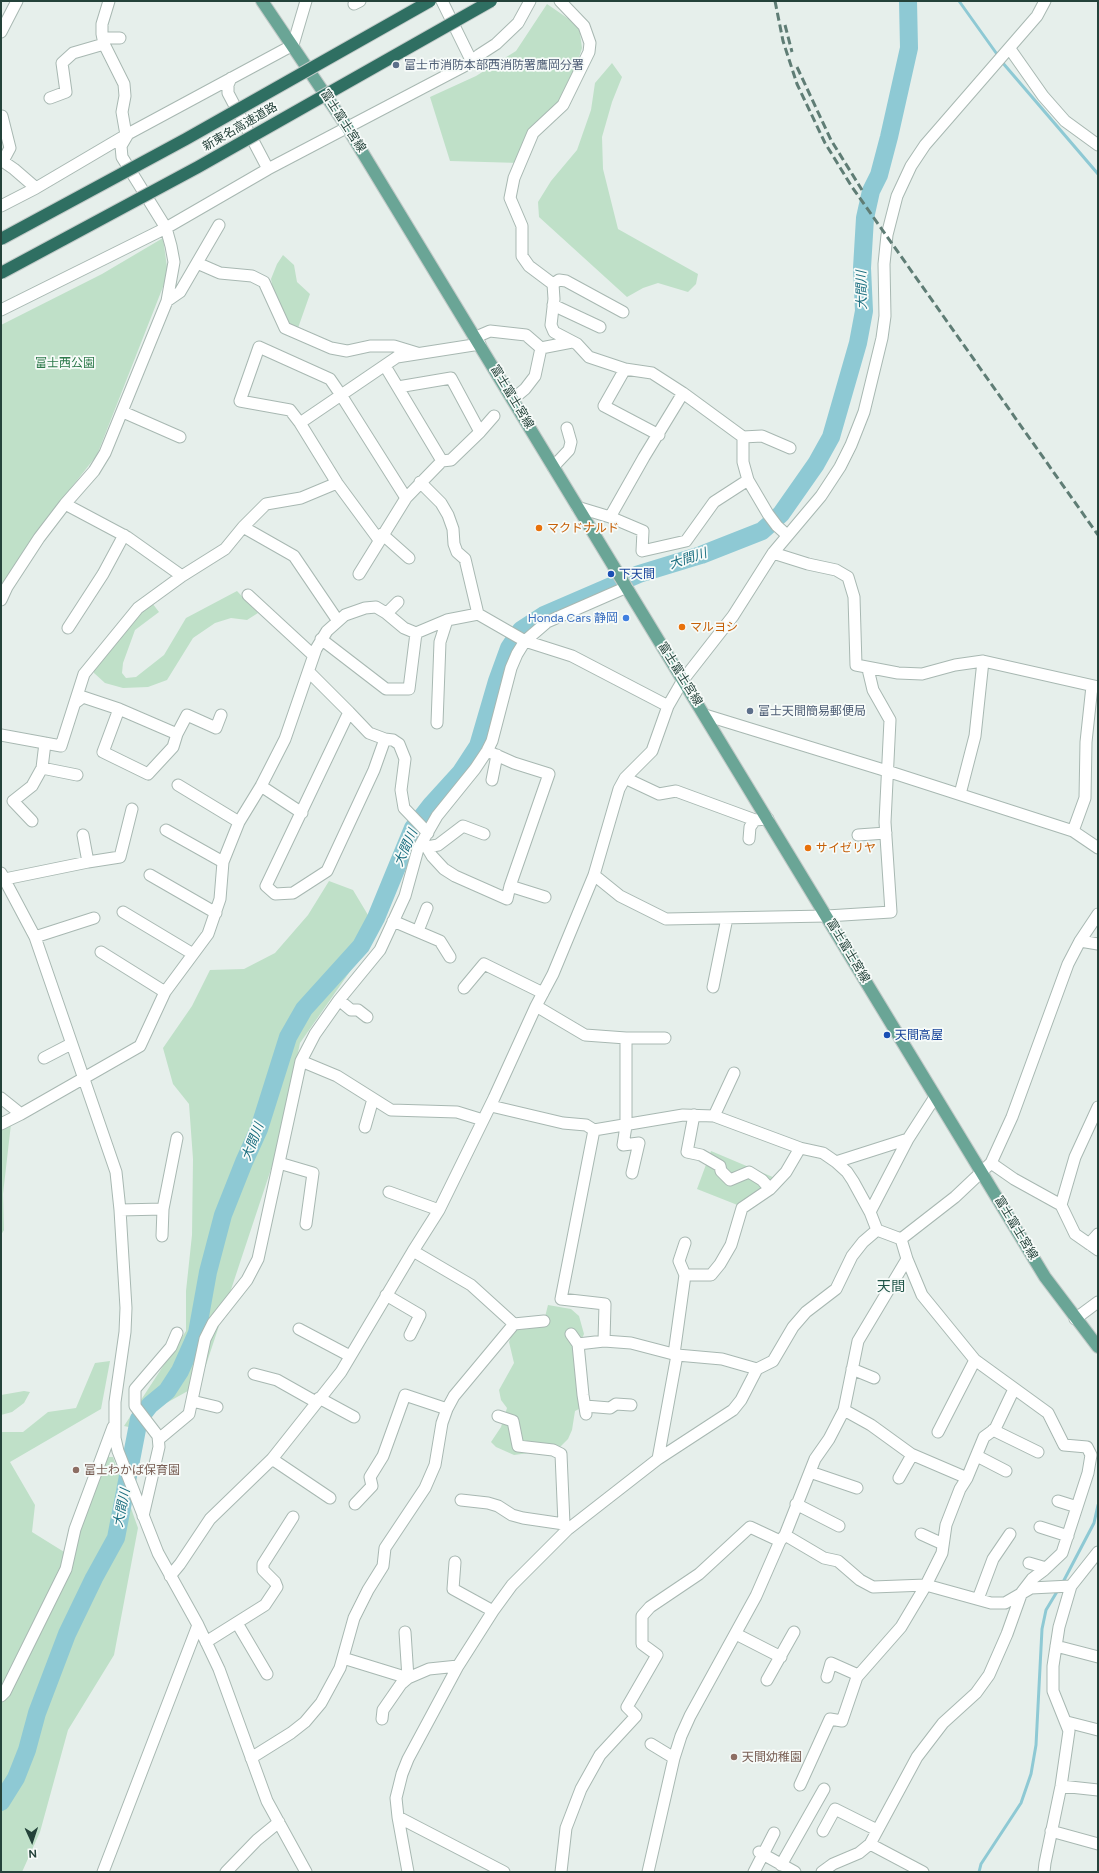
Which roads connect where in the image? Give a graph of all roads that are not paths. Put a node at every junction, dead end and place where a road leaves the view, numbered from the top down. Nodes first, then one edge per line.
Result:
1 (17, 1) edge
2 (109, 1) edge
3 (262, 1) edge
4 (306, 1) edge
5 (430, 1) edge
6 (442, 1) edge
7 (491, 1) edge
8 (530, 1) edge
9 (560, 1) edge
10 (1046, 1) edge
11 (1, 32) edge
12 (120, 38) dead end
13 (104, 41) junction
14 (293, 45) junction
15 (1008, 51) junction
16 (472, 62) junction
17 (231, 78) junction
18 (50, 98) dead end
19 (2, 116) dead end
20 (347, 127) junction
21 (127, 135) junction
22 (1098, 144) edge
23 (2, 160) edge
24 (268, 169) junction
25 (36, 188) junction
26 (1, 206) edge
27 (219, 225) dead end
28 (166, 228) junction
29 (1, 239) edge
30 (197, 263) junction
31 (1, 273) edge
32 (553, 284) junction
33 (167, 301) junction
34 (553, 305) junction
35 (1, 310) edge
36 (623, 312) dead end
37 (600, 327) dead end
38 (478, 340) junction
39 (572, 342) junction
40 (541, 348) junction
41 (417, 353) junction
42 (384, 366) junction
43 (626, 369) junction
44 (398, 387) junction
45 (683, 393) junction
46 (341, 395) junction
47 (513, 399) junction
48 (123, 412) junction
49 (494, 416) dead end
50 (300, 423) junction
51 (567, 428) dead end
52 (480, 432) junction
53 (659, 435) junction
54 (180, 437) dead end
55 (743, 438) junction
56 (790, 448) dead end
57 (442, 461) junction
58 (553, 467) junction
59 (748, 480) junction
60 (420, 482) junction
61 (337, 483) junction
62 (406, 498) junction
63 (65, 504) junction
64 (577, 507) junction
65 (610, 517) junction
66 (243, 527) junction
67 (124, 535) junction
68 (787, 535) junction
69 (381, 537) junction
70 (773, 553) junction
71 (409, 558) dead end
72 (359, 574) dead end
73 (182, 576) junction
74 (627, 587) junction
75 (248, 595) dead end
76 (1, 600) edge
77 (398, 602) dead end
78 (387, 613) junction
79 (478, 614) junction
80 (447, 620) junction
81 (338, 621) junction
82 (68, 628) dead end
83 (416, 633) junction
84 (321, 639) junction
85 (525, 641) junction
86 (313, 655) junction
87 (983, 661) junction
88 (868, 669) junction
89 (309, 672) junction
90 (682, 680) junction
91 (1095, 686) edge
92 (75, 703) junction
93 (668, 706) junction
94 (119, 709) junction
95 (349, 712) junction
96 (221, 715) dead end
97 (705, 715) junction
98 (437, 723) dead end
99 (177, 734) junction
100 (1, 735) edge
101 (385, 739) junction
102 (45, 743) junction
103 (492, 753) junction
104 (42, 768) junction
105 (887, 771) junction
106 (77, 775) dead end
107 (625, 778) junction
108 (492, 780) dead end
109 (178, 785) dead end
110 (261, 786) junction
111 (960, 794) junction
112 (132, 809) dead end
113 (302, 813) junction
114 (768, 819) junction
115 (755, 820) junction
116 (32, 821) dead end
117 (239, 822) junction
118 (166, 830) dead end
119 (1073, 831) junction
120 (423, 833) junction
121 (886, 833) junction
122 (484, 834) dead end
123 (83, 835) dead end
124 (858, 835) dead end
125 (749, 840) dead end
126 (1098, 848) edge
127 (88, 862) junction
128 (223, 862) junction
129 (150, 875) dead end
130 (594, 875) junction
131 (3, 876) edge
132 (510, 886) junction
133 (544, 897) dead end
134 (427, 908) dead end
135 (123, 912) dead end
136 (216, 913) junction
137 (1098, 914) edge
138 (827, 916) junction
139 (94, 918) dead end
140 (727, 918) junction
141 (393, 921) junction
142 (418, 931) junction
143 (35, 937) junction
144 (1080, 941) junction
145 (1098, 944) edge
146 (101, 952) dead end
147 (193, 954) junction
148 (450, 957) dead end
149 (713, 987) dead end
150 (464, 988) dead end
151 (165, 992) junction
152 (543, 993) junction
153 (338, 1000) junction
154 (536, 1006) junction
155 (367, 1016) dead end
156 (626, 1038) junction
157 (665, 1038) dead end
158 (71, 1044) junction
159 (44, 1058) dead end
160 (301, 1061) junction
161 (734, 1073) dead end
162 (84, 1078) junction
163 (936, 1097) junction
164 (1, 1098) edge
165 (374, 1099) junction
166 (491, 1106) junction
167 (1098, 1107) edge
168 (21, 1114) junction
169 (694, 1115) junction
170 (714, 1116) junction
171 (483, 1120) junction
172 (1, 1124) edge
173 (626, 1126) junction
174 (365, 1127) dead end
175 (594, 1130) junction
176 (177, 1138) dead end
177 (908, 1139) junction
178 (800, 1148) junction
179 (836, 1162) junction
180 (279, 1163) junction
181 (991, 1164) junction
182 (981, 1171) junction
183 (632, 1173) dead end
184 (770, 1189) junction
185 (388, 1192) dead end
186 (1061, 1204) junction
187 (163, 1209) junction
188 (120, 1210) junction
189 (439, 1210) junction
190 (870, 1212) junction
191 (306, 1224) dead end
192 (877, 1230) junction
193 (1098, 1234) edge
194 (162, 1236) dead end
195 (901, 1239) junction
196 (685, 1243) dead end
197 (1094, 1247) edge
198 (413, 1251) junction
199 (907, 1259) junction
200 (685, 1275) junction
201 (386, 1295) junction
202 (1098, 1302) edge
203 (1075, 1319) junction
204 (544, 1321) dead end
205 (514, 1324) junction
206 (299, 1328) dead end
207 (177, 1332) dead end
208 (571, 1334) dead end
209 (410, 1336) dead end
210 (604, 1340) junction
211 (578, 1344) junction
212 (1098, 1347) edge
213 (676, 1354) junction
214 (350, 1356) junction
215 (975, 1360) junction
216 (758, 1369) junction
217 (852, 1369) junction
218 (254, 1374) dead end
219 (874, 1378) dead end
220 (1014, 1389) junction
221 (318, 1400) junction
222 (192, 1401) junction
223 (631, 1405) dead end
224 (217, 1407) dead end
225 (447, 1409) junction
226 (844, 1410) junction
227 (498, 1416) dead end
228 (354, 1417) dead end
229 (114, 1422) junction
230 (993, 1430) junction
231 (938, 1432) dead end
232 (159, 1439) junction
233 (1038, 1452) dead end
234 (912, 1455) junction
235 (977, 1456) junction
236 (1094, 1456) edge
237 (272, 1459) junction
238 (658, 1459) junction
239 (1006, 1471) dead end
240 (810, 1472) junction
241 (899, 1478) dead end
242 (967, 1478) junction
243 (857, 1488) dead end
244 (330, 1498) dead end
245 (461, 1500) dead end
246 (1058, 1502) dead end
247 (355, 1504) dead end
248 (796, 1504) junction
249 (1077, 1507) junction
250 (143, 1516) junction
251 (293, 1517) dead end
252 (839, 1526) dead end
253 (566, 1527) junction
254 (1040, 1527) dead end
255 (921, 1534) dead end
256 (1010, 1534) dead end
257 (1068, 1536) junction
258 (783, 1538) junction
259 (943, 1544) junction
260 (1098, 1552) edge
261 (455, 1562) dead end
262 (1029, 1563) dead end
263 (1046, 1568) junction
264 (170, 1576) junction
265 (926, 1585) junction
266 (1067, 1586) junction
267 (1022, 1592) junction
268 (978, 1599) junction
269 (493, 1611) junction
270 (237, 1623) junction
271 (198, 1624) junction
272 (405, 1632) dead end
273 (794, 1632) dead end
274 (736, 1634) junction
275 (206, 1642) junction
276 (1056, 1646) junction
277 (781, 1657) junction
278 (1098, 1657) edge
279 (343, 1658) junction
280 (458, 1666) junction
281 (267, 1674) dead end
282 (858, 1676) junction
283 (826, 1677) dead end
284 (408, 1678) junction
285 (767, 1680) dead end
286 (1, 1696) edge
287 (382, 1719) dead end
288 (1067, 1722) junction
289 (1098, 1730) edge
290 (651, 1744) dead end
291 (251, 1758) junction
292 (674, 1758) junction
293 (800, 1785) dead end
294 (1062, 1786) junction
295 (824, 1789) dead end
296 (1098, 1790) edge
297 (398, 1817) junction
298 (279, 1822) junction
299 (877, 1830) junction
300 (823, 1831) dead end
301 (1052, 1831) junction
302 (774, 1833) dead end
303 (870, 1844) junction
304 (1098, 1844) edge
305 (761, 1853) junction
306 (781, 1865) junction
307 (103, 1872) edge
308 (226, 1872) edge
309 (306, 1872) edge
310 (408, 1872) edge
311 (504, 1872) edge
312 (561, 1872) edge
313 (648, 1872) edge
314 (754, 1872) edge
315 (795, 1872) edge
316 (822, 1872) edge
317 (923, 1872) edge
318 (1045, 1872) edge

1 - 11 street
2 - 13 street
3 - 14 main road, 富士富士宮線
4 - 14 street
5 - 29 highway, 新東名高速道路, bridge
6 - 16 street
7 - 31 highway, 新東名高速道路, bridge
8 - 16 street
9 - 32 street
10 - 15 street
12 - 13 street
13 - 18 street
13 - 21 street
14 - 17 street
14 - 20 main road, 富士富士宮線
15 - 22 street
15 - 68 street
16 - 20 street
17 - 21 street
17 - 24 street
19 - 23 street
20 - 24 street
20 - 38 main road, 富士富士宮線
21 - 25 street
21 - 28 street
23 - 25 street
24 - 28 street
25 - 26 street
27 - 30 street
28 - 33 street
28 - 35 street
30 - 33 street
30 - 41 street
32 - 34 street
32 - 36 street
33 - 48 street
34 - 37 street
34 - 39 street
38 - 40 street
38 - 41 street
38 - 47 main road, 富士富士宮線
39 - 40 street
39 - 43 street
40 - 47 street
41 - 42 street
42 - 44 street
42 - 46 street
43 - 45 street
43 - 53 street
44 - 52 street
44 - 57 street
45 - 53 street
45 - 55 street
46 - 50 street
46 - 50 street
46 - 62 street
47 - 58 main road, 富士富士宮線
48 - 54 street
48 - 63 street
49 - 52 street
50 - 61 street
51 - 58 street
52 - 57 street
53 - 65 street
55 - 56 street
55 - 59 street
57 - 60 street
58 - 64 main road, 富士富士宮線
59 - 65 street
59 - 68 street
60 - 62 street
60 - 79 street
61 - 66 street
61 - 69 street
62 - 69 street
63 - 67 street
63 - 76 street
64 - 65 street
64 - 74 main road, 富士富士宮線
66 - 73 street
66 - 81 street
67 - 73 street
67 - 82 street
68 - 70 street
69 - 71 street
69 - 72 street
70 - 88 street
70 - 90 street
73 - 92 street
74 - 85 street
74 - 90 main road, 富士富士宮線
75 - 86 street
77 - 78 street
78 - 81 street
78 - 83 street
79 - 80 street
79 - 85 street
80 - 83 street
80 - 98 street
81 - 84 street
83 - 84 street
84 - 86 street
85 - 93 street
85 - 103 street
86 - 89 street
87 - 88 street
87 - 91 street
87 - 111 street
88 - 105 street
89 - 95 street
89 - 110 street
90 - 93 street
90 - 97 main road, 富士富士宮線
91 - 119 street
92 - 94 street
92 - 102 street
93 - 107 street
94 - 99 street
94 - 99 street
95 - 101 street
95 - 113 street
96 - 99 street
97 - 105 street
97 - 114 main road, 富士富士宮線
100 - 102 street
101 - 113 street
101 - 120 street
102 - 104 street
103 - 108 street
103 - 120 street
103 - 132 street
104 - 106 street
104 - 116 street
105 - 111 street
105 - 121 street
107 - 115 street
107 - 130 street
109 - 117 street
110 - 113 street
110 - 117 street
111 - 119 street
112 - 127 street
114 - 115 street
114 - 138 main road, 富士富士宮線
115 - 125 street
117 - 128 street
118 - 128 street
119 - 126 street
120 - 122 street
120 - 132 street
120 - 141 street
121 - 124 street
121 - 138 street
123 - 127 street
127 - 131 street
128 - 136 street
129 - 136 street
130 - 140 street
130 - 152 street
131 - 143 street
132 - 133 street
134 - 142 street
135 - 147 street
136 - 147 street
137 - 144 street
138 - 140 street
138 - 163 main road, 富士富士宮線
139 - 143 street
140 - 149 street
141 - 142 street
141 - 153 street
142 - 148 street
143 - 158 street
144 - 145 street
144 - 181 street
146 - 151 street
147 - 151 street
150 - 152 street
151 - 162 street
152 - 154 street
153 - 155 street
153 - 160 street
154 - 156 street
154 - 166 street
156 - 157 street
156 - 173 street
158 - 159 street
158 - 162 street
160 - 165 street
160 - 180 street
161 - 170 street
162 - 168 street
162 - 188 street
163 - 177 street
163 - 182 main road, 富士富士宮線
164 - 168 street
165 - 171 street
165 - 174 street
166 - 171 street
166 - 175 street
167 - 186 street
168 - 172 street
169 - 170 street
169 - 173 street
169 - 184 street
170 - 178 street
171 - 189 street
173 - 175 street
173 - 183 street
175 - 210 street
176 - 187 street
177 - 179 street
177 - 190 street
178 - 179 street
178 - 184 street
179 - 190 street
180 - 191 street
180 - 222 street
181 - 182 street
181 - 186 street
182 - 195 street
182 - 203 main road, 富士富士宮線
184 - 200 street
185 - 189 street
186 - 197 street
187 - 188 street
187 - 194 street
188 - 229 street
189 - 198 street
190 - 192 street
192 - 195 street
192 - 216 street
193 - 197 street
195 - 199 street
196 - 200 street
198 - 201 street
198 - 205 street
199 - 215 street
199 - 217 street
200 - 213 street
201 - 209 street
201 - 214 street
202 - 203 street
203 - 212 main road, 富士富士宮線
204 - 205 street
205 - 225 street
206 - 214 street
207 - 232 street
208 - 211 street
210 - 211 street
210 - 213 street
211 - 223 street
213 - 216 street
213 - 238 street
214 - 221 street
215 - 220 street
215 - 231 street
216 - 238 street
217 - 219 street
217 - 226 street
218 - 221 street
220 - 230 street
220 - 236 street
221 - 228 street
221 - 237 street
222 - 224 street
222 - 232 street
225 - 247 street
225 - 279 street
226 - 234 street
226 - 240 street
227 - 253 street
229 - 250 street
229 - 286 street
230 - 233 street
230 - 235 street
232 - 250 street
234 - 241 street
234 - 242 street
235 - 239 street
235 - 242 street
236 - 249 street
237 - 244 street
237 - 264 street
238 - 253 street
240 - 243 street
240 - 248 street
242 - 259 street
245 - 253 street
246 - 249 street
248 - 252 street
248 - 258 street
249 - 257 street
250 - 264 street
251 - 270 street
253 - 269 street
254 - 257 street
255 - 259 street
256 - 268 street
257 - 263 street
258 - 265 street
258 - 274 street
258 - 312 street
259 - 265 street
260 - 266 street
261 - 269 street
262 - 263 street
263 - 267 street
264 - 271 street
265 - 268 street
265 - 282 street
266 - 267 street
266 - 276 street
267 - 268 street
267 - 299 street
269 - 280 street
270 - 275 street
270 - 281 street
271 - 275 street
271 - 307 street
272 - 284 street
273 - 277 street
274 - 277 street
274 - 292 street
275 - 291 street
276 - 278 street
276 - 288 street
277 - 285 street
279 - 284 street
279 - 291 street
280 - 284 street
280 - 297 street
282 - 283 street
282 - 293 street
284 - 287 street
288 - 289 street
288 - 294 street
290 - 292 street
291 - 298 street
292 - 313 street
294 - 296 street
294 - 301 street
295 - 306 street
297 - 310 street
297 - 311 street
298 - 308 street
298 - 309 street
299 - 300 street
299 - 303 street
301 - 304 street
301 - 318 street
302 - 305 street
303 - 316 street
303 - 317 street
305 - 306 street
305 - 314 street
306 - 315 street

